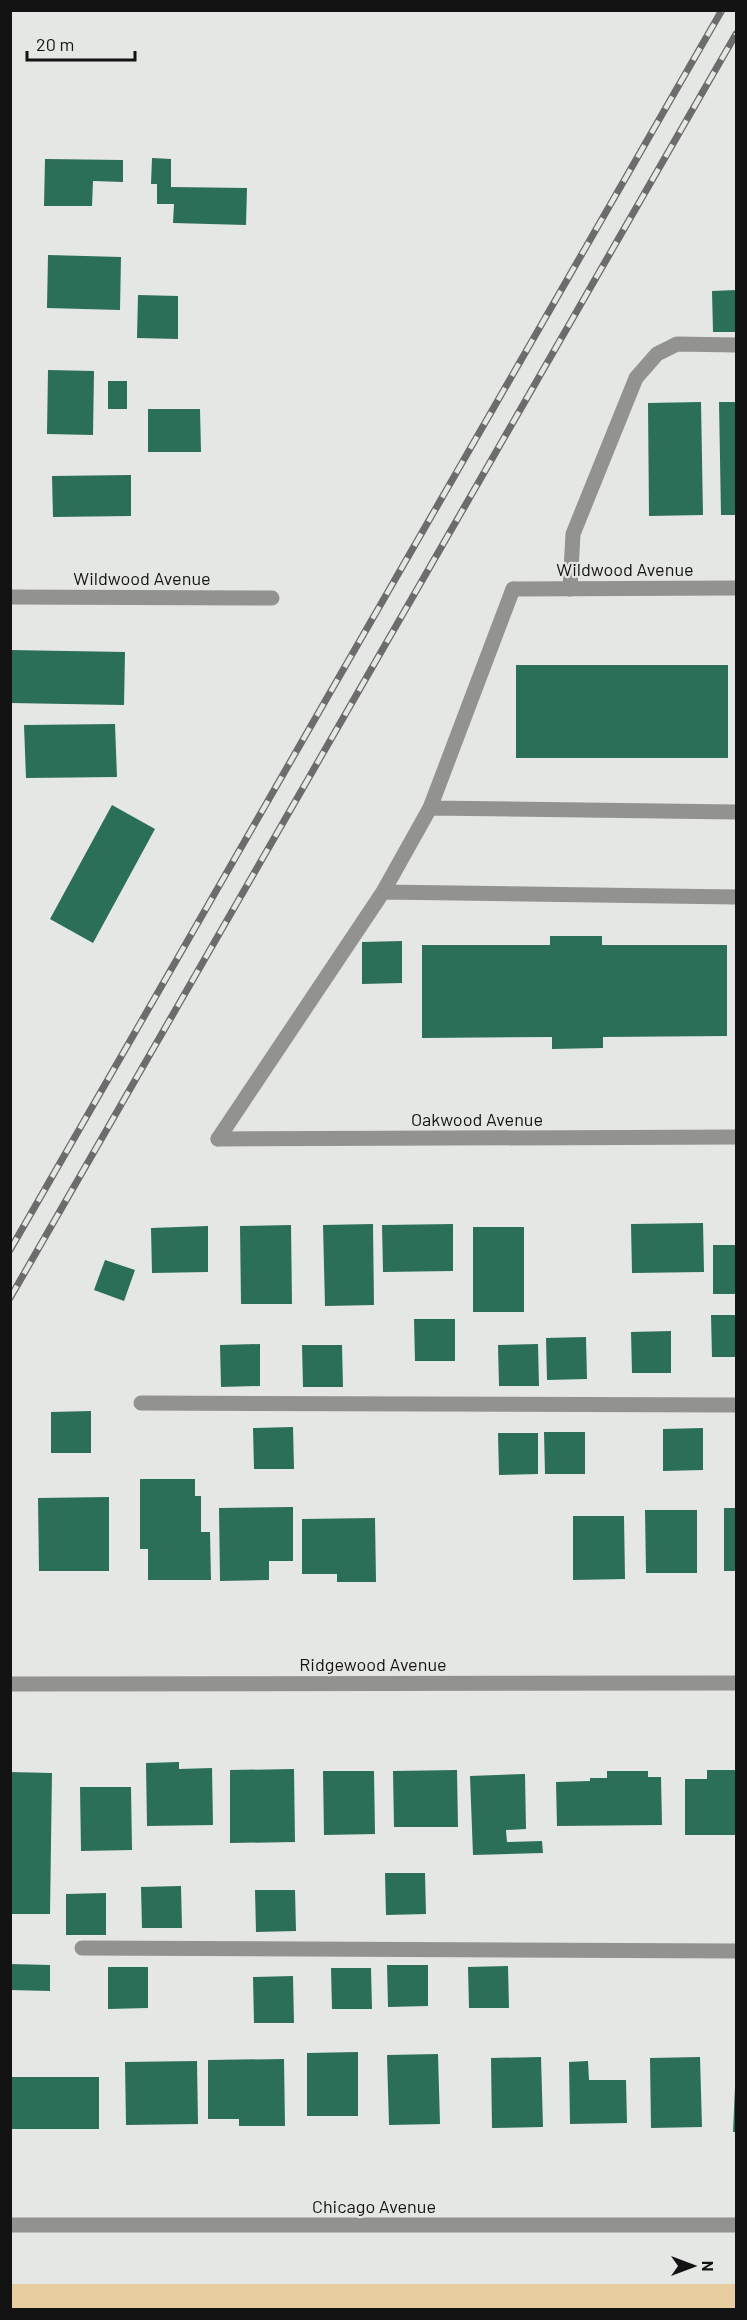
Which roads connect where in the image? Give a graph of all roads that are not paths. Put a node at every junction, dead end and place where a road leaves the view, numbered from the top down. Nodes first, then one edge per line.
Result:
1 (736, 345) edge
2 (736, 588) edge
3 (570, 589) junction
4 (10, 597) edge
5 (272, 598) dead end
6 (430, 808) junction
7 (736, 812) edge
8 (383, 892) junction
9 (736, 897) edge
10 (736, 1137) edge
11 (141, 1403) dead end
12 (736, 1405) edge
13 (736, 1683) edge
14 (10, 1684) edge
15 (82, 1948) dead end
16 (736, 1951) edge
17 (10, 2225) edge
18 (736, 2225) edge

1 - 3 street
2 - 3 street, Wildwood Avenue
3 - 6 street, Wildwood Avenue
4 - 5 street, Wildwood Avenue
6 - 7 street
6 - 8 street
8 - 9 street
8 - 10 street, Oakwood Avenue
11 - 12 street
13 - 14 street, Ridgewood Avenue
15 - 16 street
17 - 18 street, Chicago Avenue

